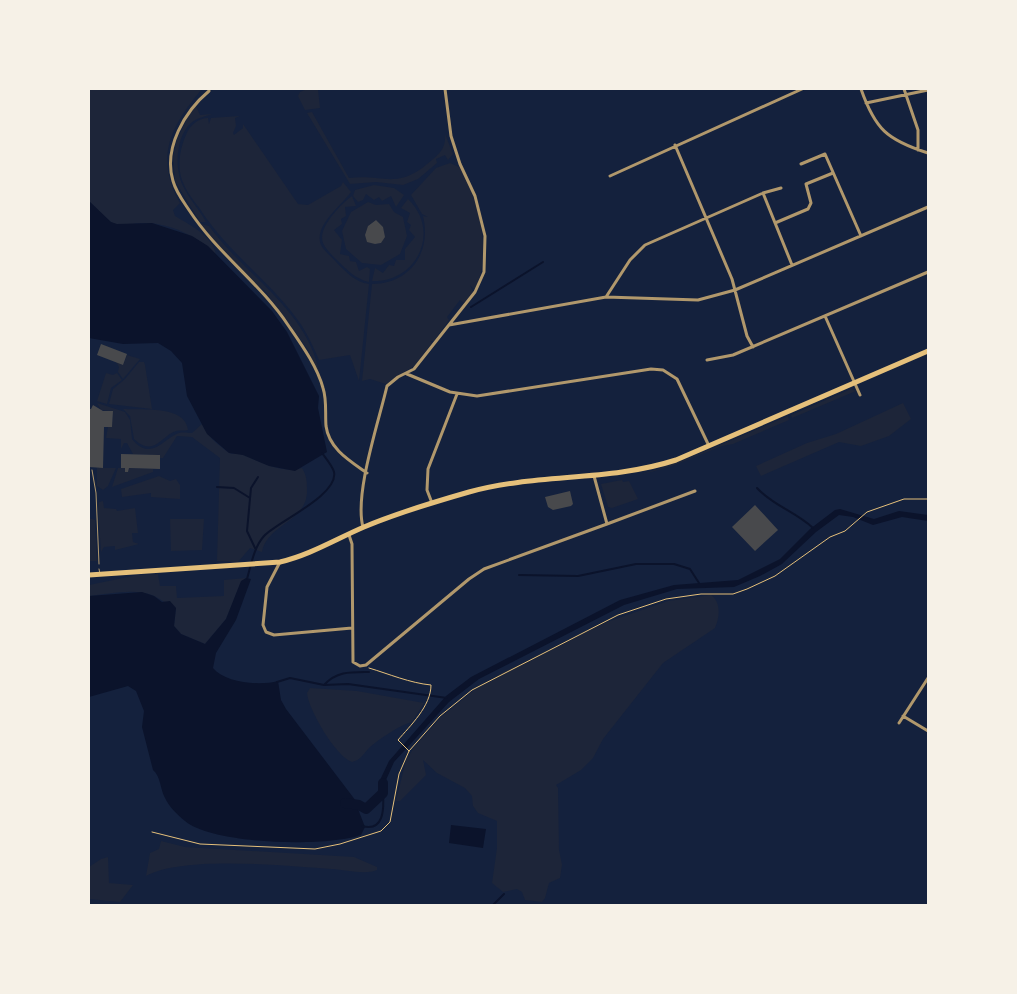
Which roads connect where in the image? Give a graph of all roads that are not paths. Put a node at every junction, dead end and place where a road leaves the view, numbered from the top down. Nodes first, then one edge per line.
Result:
1 (445, 89) edge
2 (802, 89) edge
3 (861, 89) edge
4 (904, 89) edge
5 (795, 90) edge
6 (928, 90) edge
7 (209, 91) dead end
8 (906, 95) junction
9 (866, 103) junction
10 (675, 146) junction
11 (918, 150) junction
12 (928, 153) edge
13 (801, 164) dead end
14 (833, 173) junction
15 (610, 176) dead end
16 (781, 188) dead end
17 (763, 194) junction
18 (928, 207) edge
19 (706, 218) junction
20 (775, 224) junction
21 (860, 236) junction
22 (792, 265) junction
23 (928, 272) edge
24 (735, 290) junction
25 (606, 297) junction
26 (825, 316) junction
27 (449, 325) junction
28 (753, 347) junction
29 (928, 351) edge
30 (706, 360) dead end
31 (407, 374) junction
32 (854, 383) junction
33 (457, 394) junction
34 (860, 395) dead end
35 (709, 446) junction
36 (92, 470) dead end
37 (366, 473) junction
38 (594, 476) junction
39 (695, 491) dead end
40 (432, 504) junction
41 (607, 524) junction
42 (363, 527) junction
43 (349, 534) junction
44 (280, 562) junction
45 (99, 564) dead end
46 (89, 575) edge
47 (352, 628) junction
48 (928, 678) edge
49 (903, 716) junction
50 (899, 723) dead end
51 (928, 731) edge

1 - 27 street
2 - 5 street
3 - 9 street
4 - 8 street
5 - 10 street
6 - 8 street
7 - 37 street
8 - 9 street
8 - 11 street
9 - 11 street
10 - 15 street
10 - 19 street
11 - 12 street
13 - 14 street
14 - 20 street
14 - 21 street
16 - 17 street
17 - 19 street
17 - 20 street
18 - 21 street
19 - 24 street
19 - 25 street
20 - 22 street
21 - 22 street
22 - 24 street
23 - 26 street
24 - 25 street
24 - 28 street
25 - 27 street
26 - 28 street
26 - 32 street
27 - 31 street
28 - 30 street
29 - 32 main road
31 - 33 street
31 - 37 street
32 - 34 street
32 - 35 main road
33 - 35 street
33 - 40 street
35 - 38 main road
36 - 45 lane
37 - 42 street
38 - 40 main road
38 - 41 street
39 - 41 street
40 - 42 main road
41 - 47 street
42 - 43 main road
43 - 44 main road
43 - 47 street
44 - 46 main road
44 - 47 street
48 - 49 street
49 - 50 street
49 - 51 street

